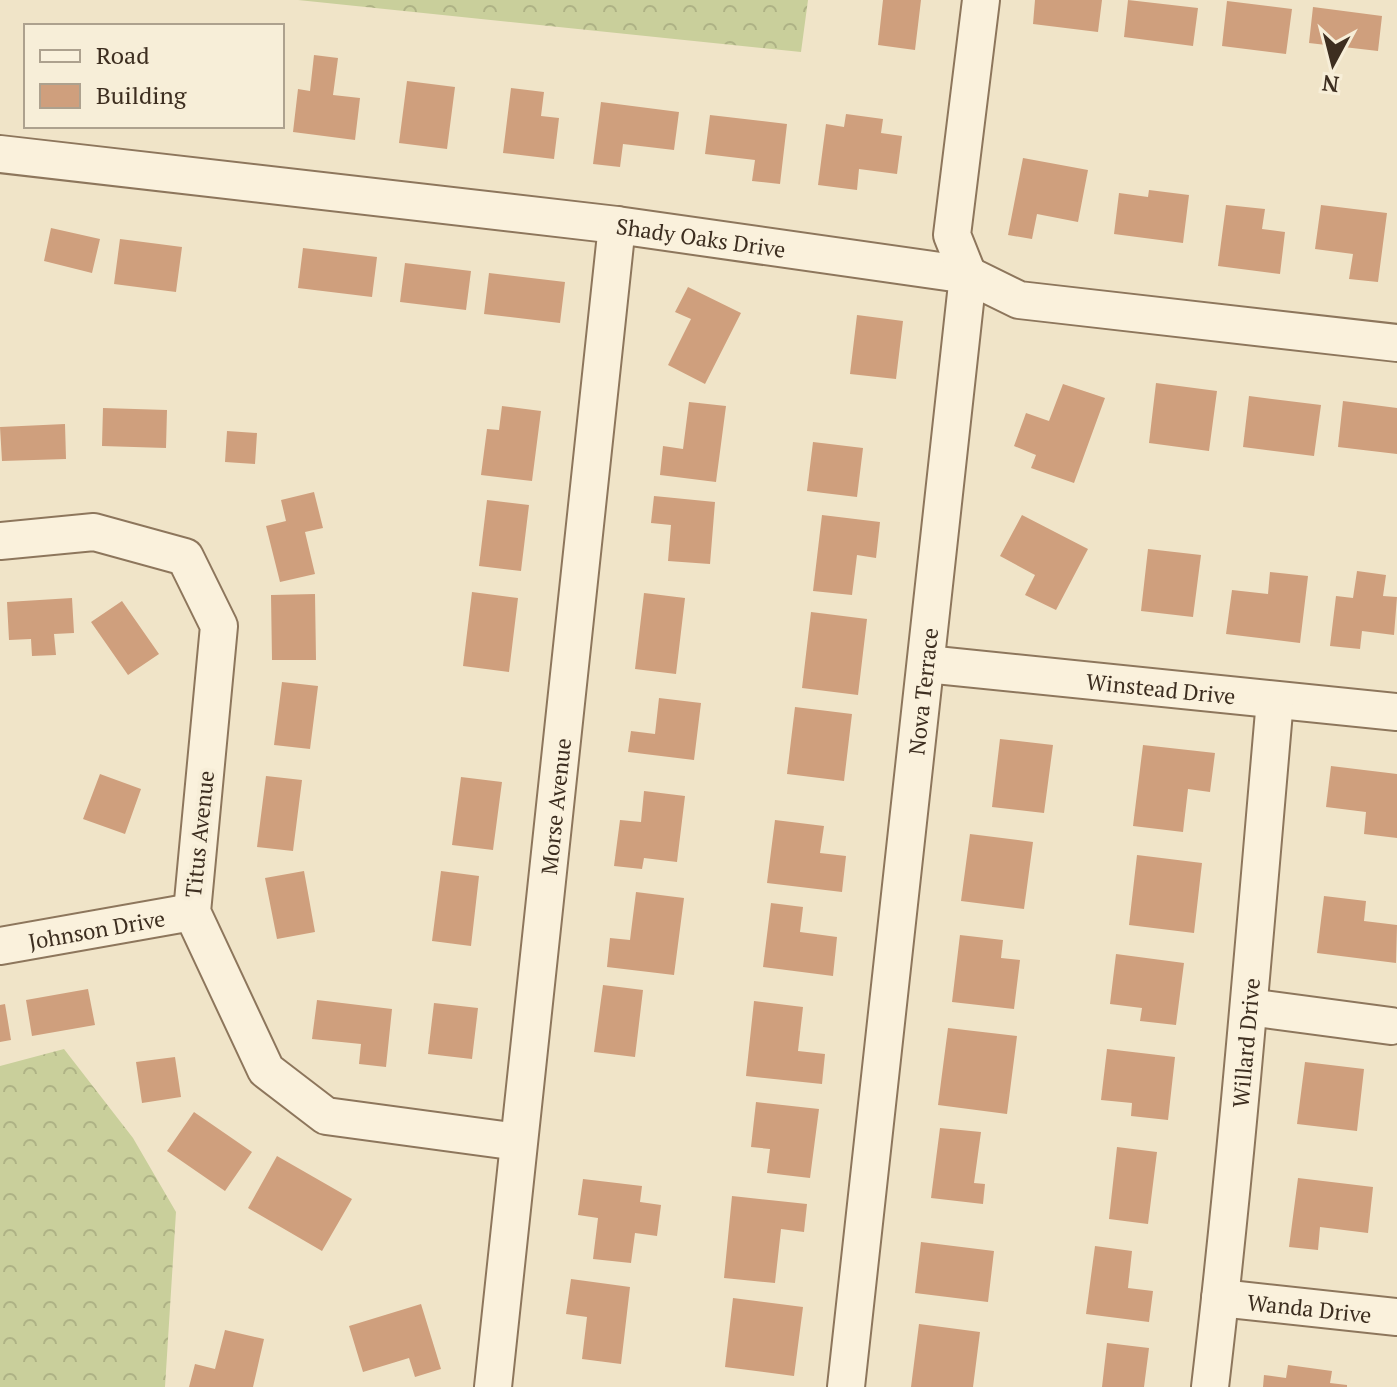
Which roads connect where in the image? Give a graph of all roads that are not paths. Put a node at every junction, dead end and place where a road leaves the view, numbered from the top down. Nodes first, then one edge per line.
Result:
1 (981, 0) edge
2 (0, 154) edge
3 (617, 225) junction
4 (968, 275) junction
5 (1397, 343) edge
6 (0, 541) edge
7 (926, 664) junction
8 (1275, 700) junction
9 (1397, 712) edge
10 (192, 912) junction
11 (0, 946) edge
12 (1249, 1007) junction
13 (1391, 1026) dead end
14 (518, 1142) junction
15 (1220, 1298) junction
16 (1397, 1317) edge
17 (493, 1387) edge
18 (846, 1387) edge
19 (1210, 1387) edge

1 - 4 street, Nova Terrace
2 - 3 street, Shady Oaks Drive
3 - 4 street, Shady Oaks Drive
3 - 14 street, Morse Avenue
4 - 5 street, Shady Oaks Drive
4 - 7 street, Nova Terrace
6 - 10 street, Titus Avenue
7 - 8 street, Winstead Drive
7 - 18 street, Nova Terrace
8 - 9 street, Winstead Drive
8 - 12 street, Willard Drive
10 - 11 street, Johnson Drive
10 - 14 street, Titus Avenue
12 - 13 street
12 - 15 street, Willard Drive
14 - 17 street, Morse Avenue
15 - 16 street, Wanda Drive
15 - 19 street, Willard Drive

